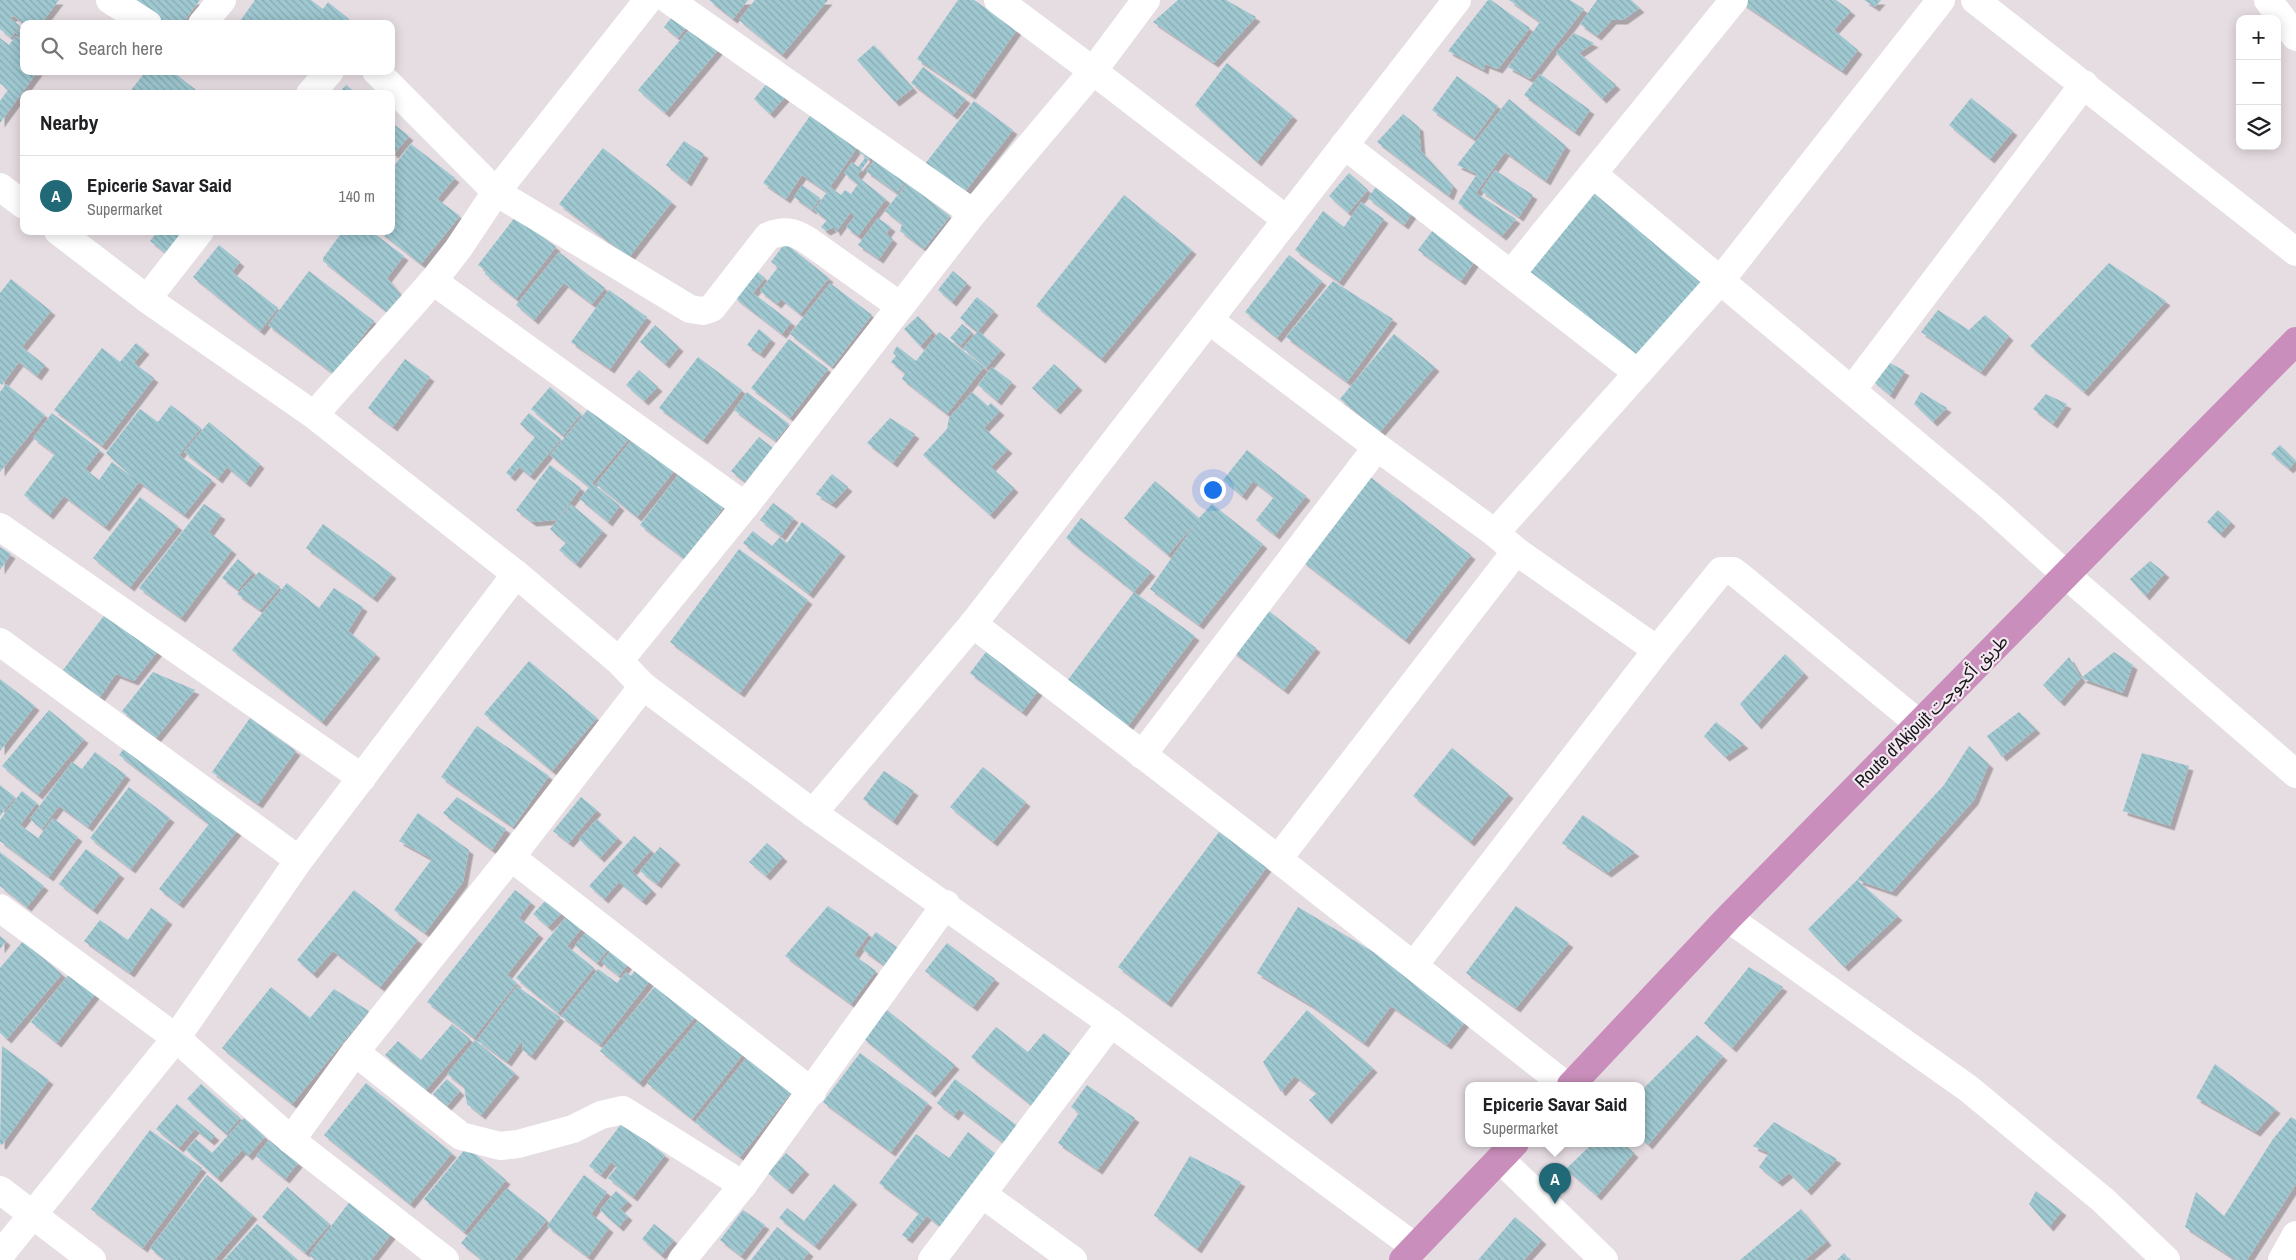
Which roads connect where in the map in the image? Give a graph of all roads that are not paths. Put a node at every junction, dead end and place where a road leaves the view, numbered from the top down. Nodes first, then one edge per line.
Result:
1 (110, 0) edge
2 (222, 0) edge
3 (648, 0) edge
4 (669, 0) edge
5 (998, 0) edge
6 (1146, 0) edge
7 (1457, 0) edge
8 (1734, 0) edge
9 (1942, 0) edge
10 (2268, 0) edge
11 (1988, 4) edge
12 (142, 20) edge
13 (205, 20) edge
14 (2296, 36) edge
15 (1093, 71) junction
16 (327, 75) edge
17 (380, 75) edge
18 (2084, 84) junction
19 (313, 90) edge
20 (395, 90) edge
21 (395, 90) edge
22 (1344, 145) junction
23 (1593, 174) junction
24 (0, 187) edge
25 (496, 192) junction
26 (20, 202) edge
27 (973, 213) junction
28 (1287, 220) junction
29 (63, 235) edge
30 (197, 235) edge
31 (2296, 252) edge
32 (1511, 274) junction
33 (433, 281) junction
34 (1720, 281) junction
35 (147, 299) junction
36 (900, 306) junction
37 (1209, 320) junction
38 (2296, 341) edge
39 (1638, 373) junction
40 (1852, 390) junction
41 (314, 415) junction
42 (1377, 447) junction
43 (745, 506) junction
44 (0, 527) edge
45 (1496, 533) junction
46 (1516, 551) junction
47 (516, 574) junction
48 (2066, 575) junction
49 (973, 624) junction
50 (0, 642) edge
51 (1658, 650) junction
52 (619, 661) junction
53 (643, 686) junction
54 (1918, 723) junction
55 (1142, 755) junction
56 (2296, 774) edge
57 (362, 778) junction
58 (813, 813) junction
59 (511, 857) junction
60 (1278, 859) junction
61 (299, 860) junction
62 (946, 904) junction
63 (0, 908) edge
64 (1728, 918) junction
65 (1414, 965) junction
66 (1111, 1023) junction
67 (176, 1038) junction
68 (355, 1052) junction
69 (1561, 1082) edge
70 (1574, 1082) edge
71 (812, 1092) junction
72 (291, 1140) junction
73 (1507, 1151) edge
74 (743, 1185) junction
75 (0, 1190) edge
76 (982, 1194) junction
77 (32, 1214) junction
78 (2296, 1235) edge
79 (1409, 1254) edge
80 (0, 1255) edge
81 (92, 1260) edge
82 (445, 1260) edge
83 (682, 1260) edge
84 (932, 1260) edge
85 (1073, 1260) edge
86 (1604, 1260) edge
87 (2166, 1260) edge
88 (2282, 1260) edge

1 - 12 street
2 - 13 street
3 - 25 street
4 - 27 street
5 - 15 street
6 - 15 street
7 - 22 street
8 - 23 street
9 - 34 street
10 - 14 street
11 - 18 street
15 - 27 street
15 - 28 street
16 - 19 street
17 - 20 street
18 - 31 street
18 - 40 street
21 - 25 street
22 - 28 street
22 - 32 street
23 - 32 street
23 - 34 street
24 - 26 street
25 - 33 street
25 - 36 street
27 - 36 street
28 - 37 street
29 - 35 street
30 - 35 street
32 - 39 street
33 - 41 street
33 - 43 street
34 - 39 street
34 - 40 street
35 - 41 street
36 - 43 street
37 - 42 street
37 - 49 street
38 - 48 highway, Route d'Akjoujt طريق أكجوجت
39 - 45 street
40 - 48 street
41 - 47 street
42 - 45 street
42 - 55 street
43 - 52 street
44 - 57 street
45 - 46 street
46 - 51 street
46 - 60 street
47 - 52 street
47 - 57 street
48 - 54 highway, Route d'Akjoujt طريق أكجوجت
48 - 56 street
49 - 55 street
49 - 58 street
50 - 61 street
51 - 54 street
51 - 65 street
52 - 53 street
53 - 58 street
53 - 59 street
54 - 64 highway, Route d'Akjoujt طريق أكجوجت
55 - 60 street
57 - 61 street
58 - 62 street
59 - 68 street
59 - 71 street
60 - 65 street
61 - 67 street
62 - 66 street
62 - 71 street
63 - 67 street
64 - 70 highway, Route d'Akjoujt طريق أكجوجت
64 - 87 street
65 - 69 street
66 - 76 street
66 - 79 street
67 - 72 street
67 - 77 street
68 - 72 street
68 - 74 street
71 - 74 street
72 - 82 street
73 - 79 highway
73 - 86 street
74 - 83 street
75 - 77 street
76 - 84 street
76 - 85 street
77 - 80 street
77 - 81 street
78 - 88 street

